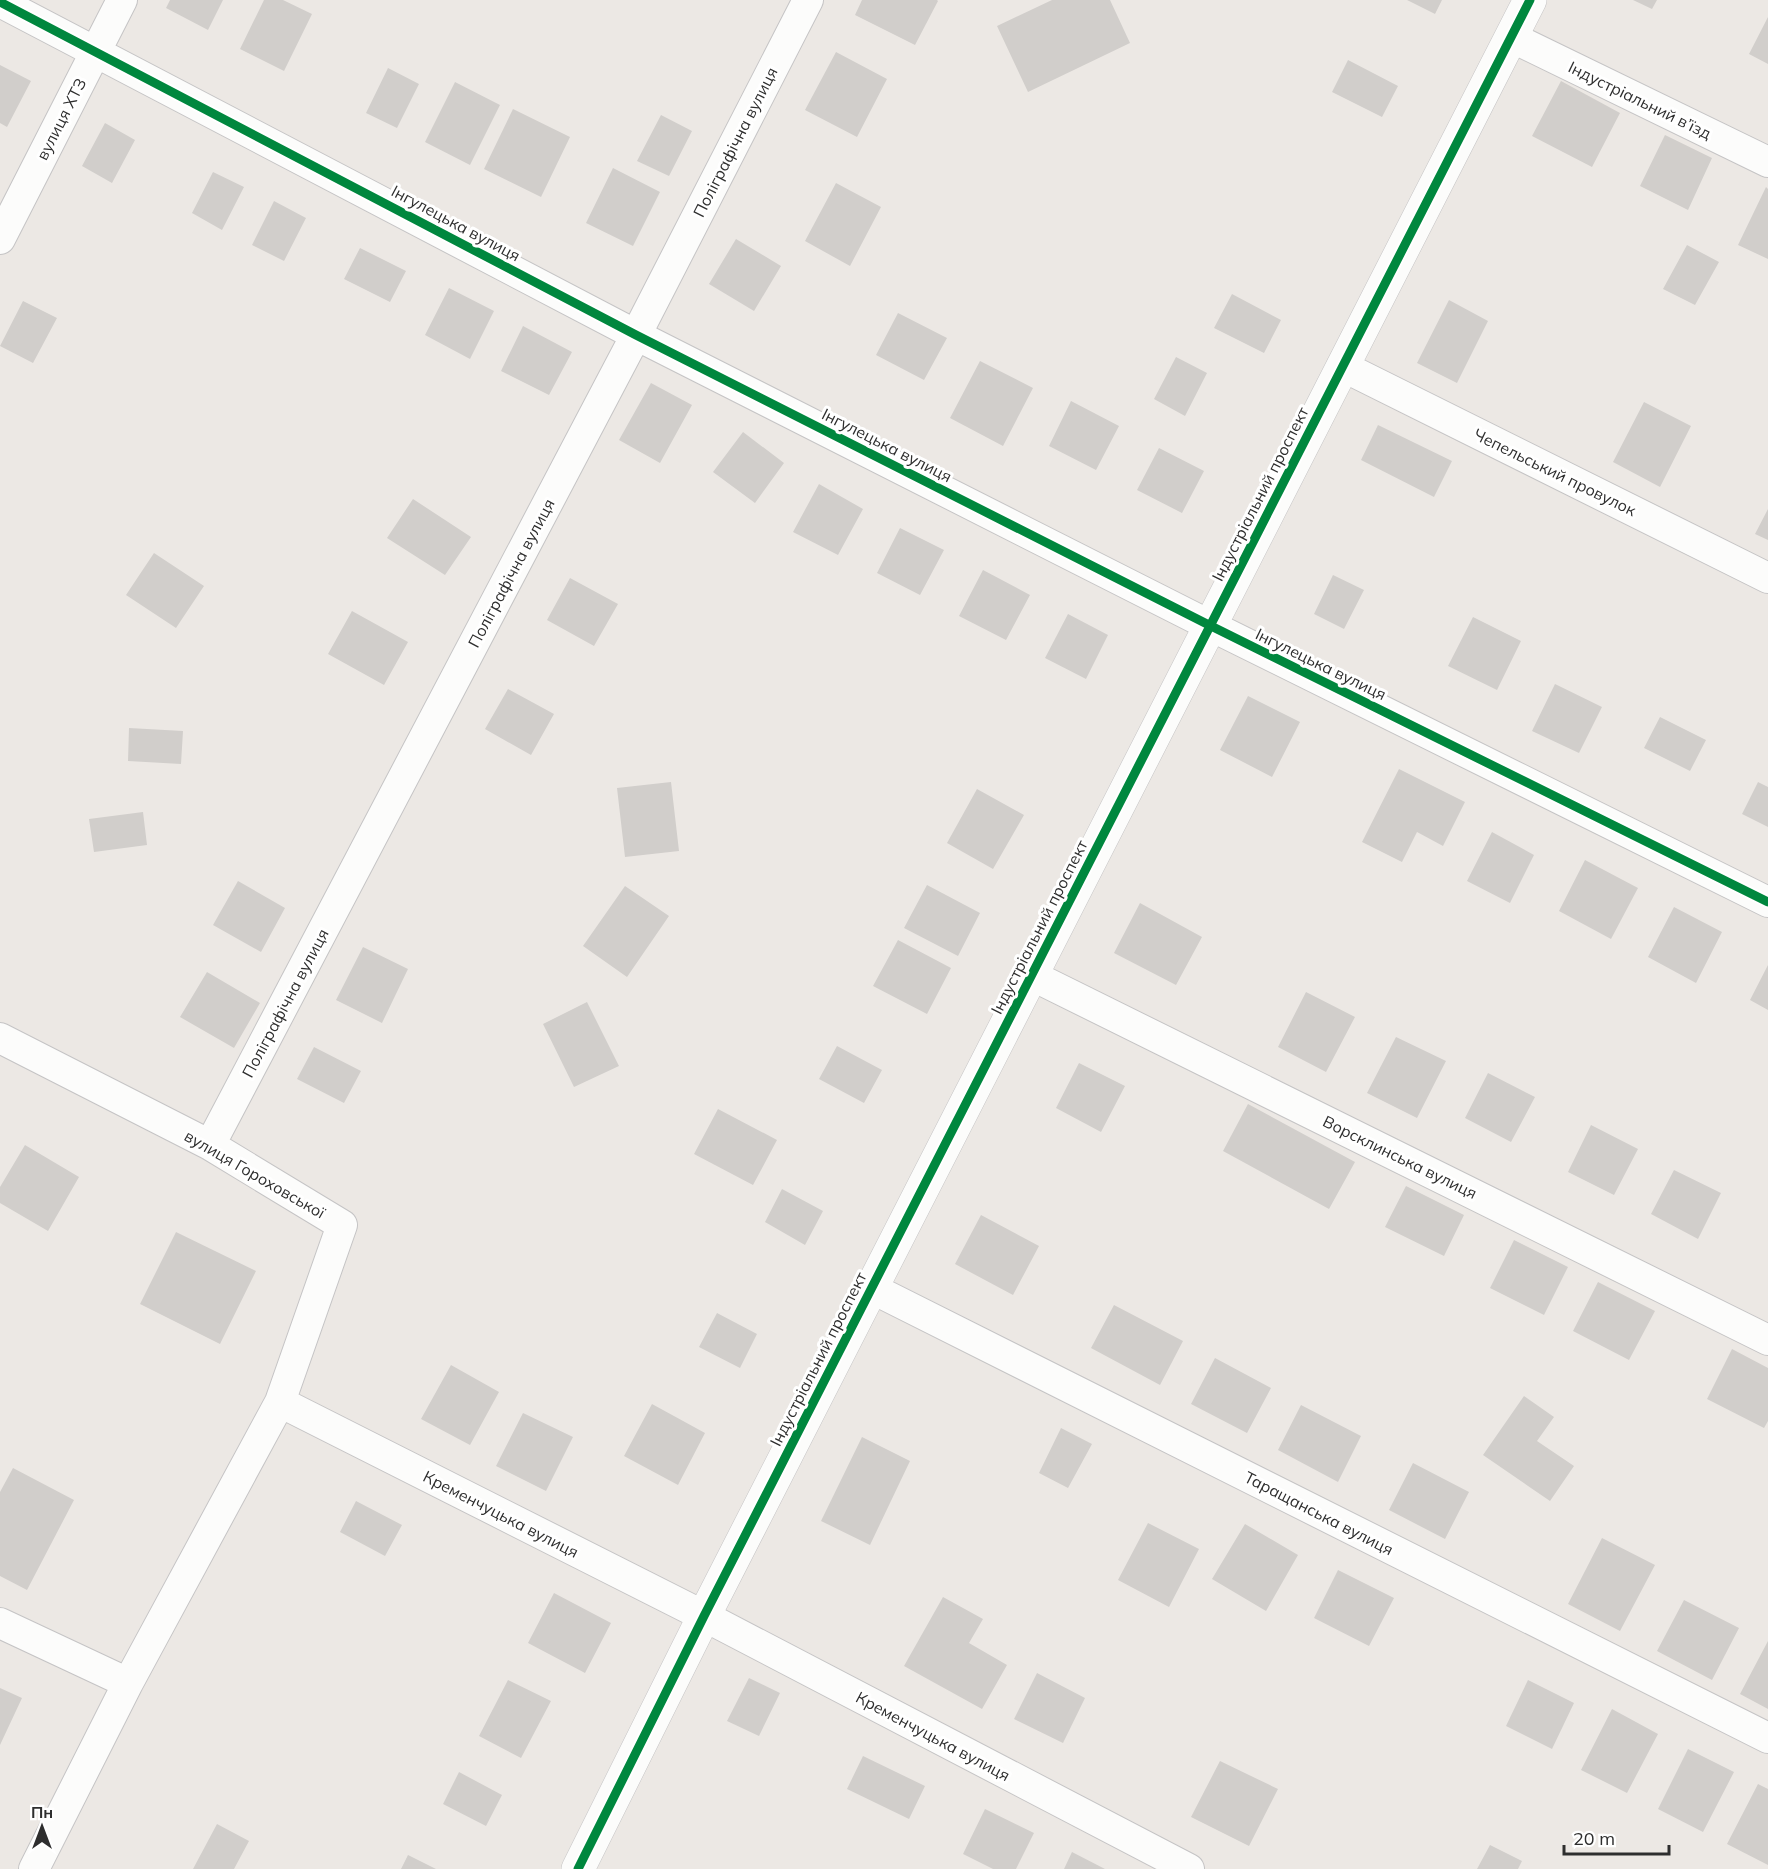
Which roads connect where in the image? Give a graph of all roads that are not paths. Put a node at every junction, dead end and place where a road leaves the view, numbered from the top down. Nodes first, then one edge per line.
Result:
1 (122, 0) edge
2 (808, 0) edge
3 (1530, 0) edge
4 (0, 2) edge
5 (1511, 37) junction
6 (96, 50) junction
7 (1768, 162) edge
8 (0, 239) edge
9 (636, 335) junction
10 (1342, 366) junction
11 (1768, 578) edge
12 (1209, 625) junction
13 (1768, 902) edge
14 (1031, 975) junction
15 (0, 1038) edge
16 (210, 1145) junction
17 (871, 1288) junction
18 (1768, 1340) edge
19 (280, 1402) junction
20 (704, 1616) junction
21 (0, 1623) edge
22 (128, 1683) junction
23 (1768, 1738) edge
24 (34, 1869) edge
25 (578, 1869) edge
26 (1189, 1869) edge

1 - 6 street, вулиця ХТЗ
2 - 9 street, Поліграфічна вулиця
3 - 5 street, Індустріальний проспект
4 - 6 street, Інгулецька вулиця
5 - 7 street, Індустріальний в’їзд
5 - 10 street, Індустріальний проспект
6 - 8 street, вулиця ХТЗ
6 - 9 street, Інгулецька вулиця
9 - 12 street, Інгулецька вулиця
9 - 16 street, Поліграфічна вулиця
10 - 11 street, Чепельський провулок
10 - 12 street, Індустріальний проспект
12 - 13 street, Інгулецька вулиця
12 - 14 street, Індустріальний проспект
14 - 17 street, Індустріальний проспект
14 - 18 street, Ворсклинська вулиця
15 - 16 street, вулиця Гороховської
16 - 19 street, вулиця Гороховської
17 - 20 street, Індустріальний проспект
17 - 23 street, Таращанська вулиця
19 - 20 street, Кременчуцька вулиця
19 - 22 street
20 - 25 street, Індустріальний проспект
20 - 26 street, Кременчуцька вулиця
21 - 22 street
22 - 24 street

